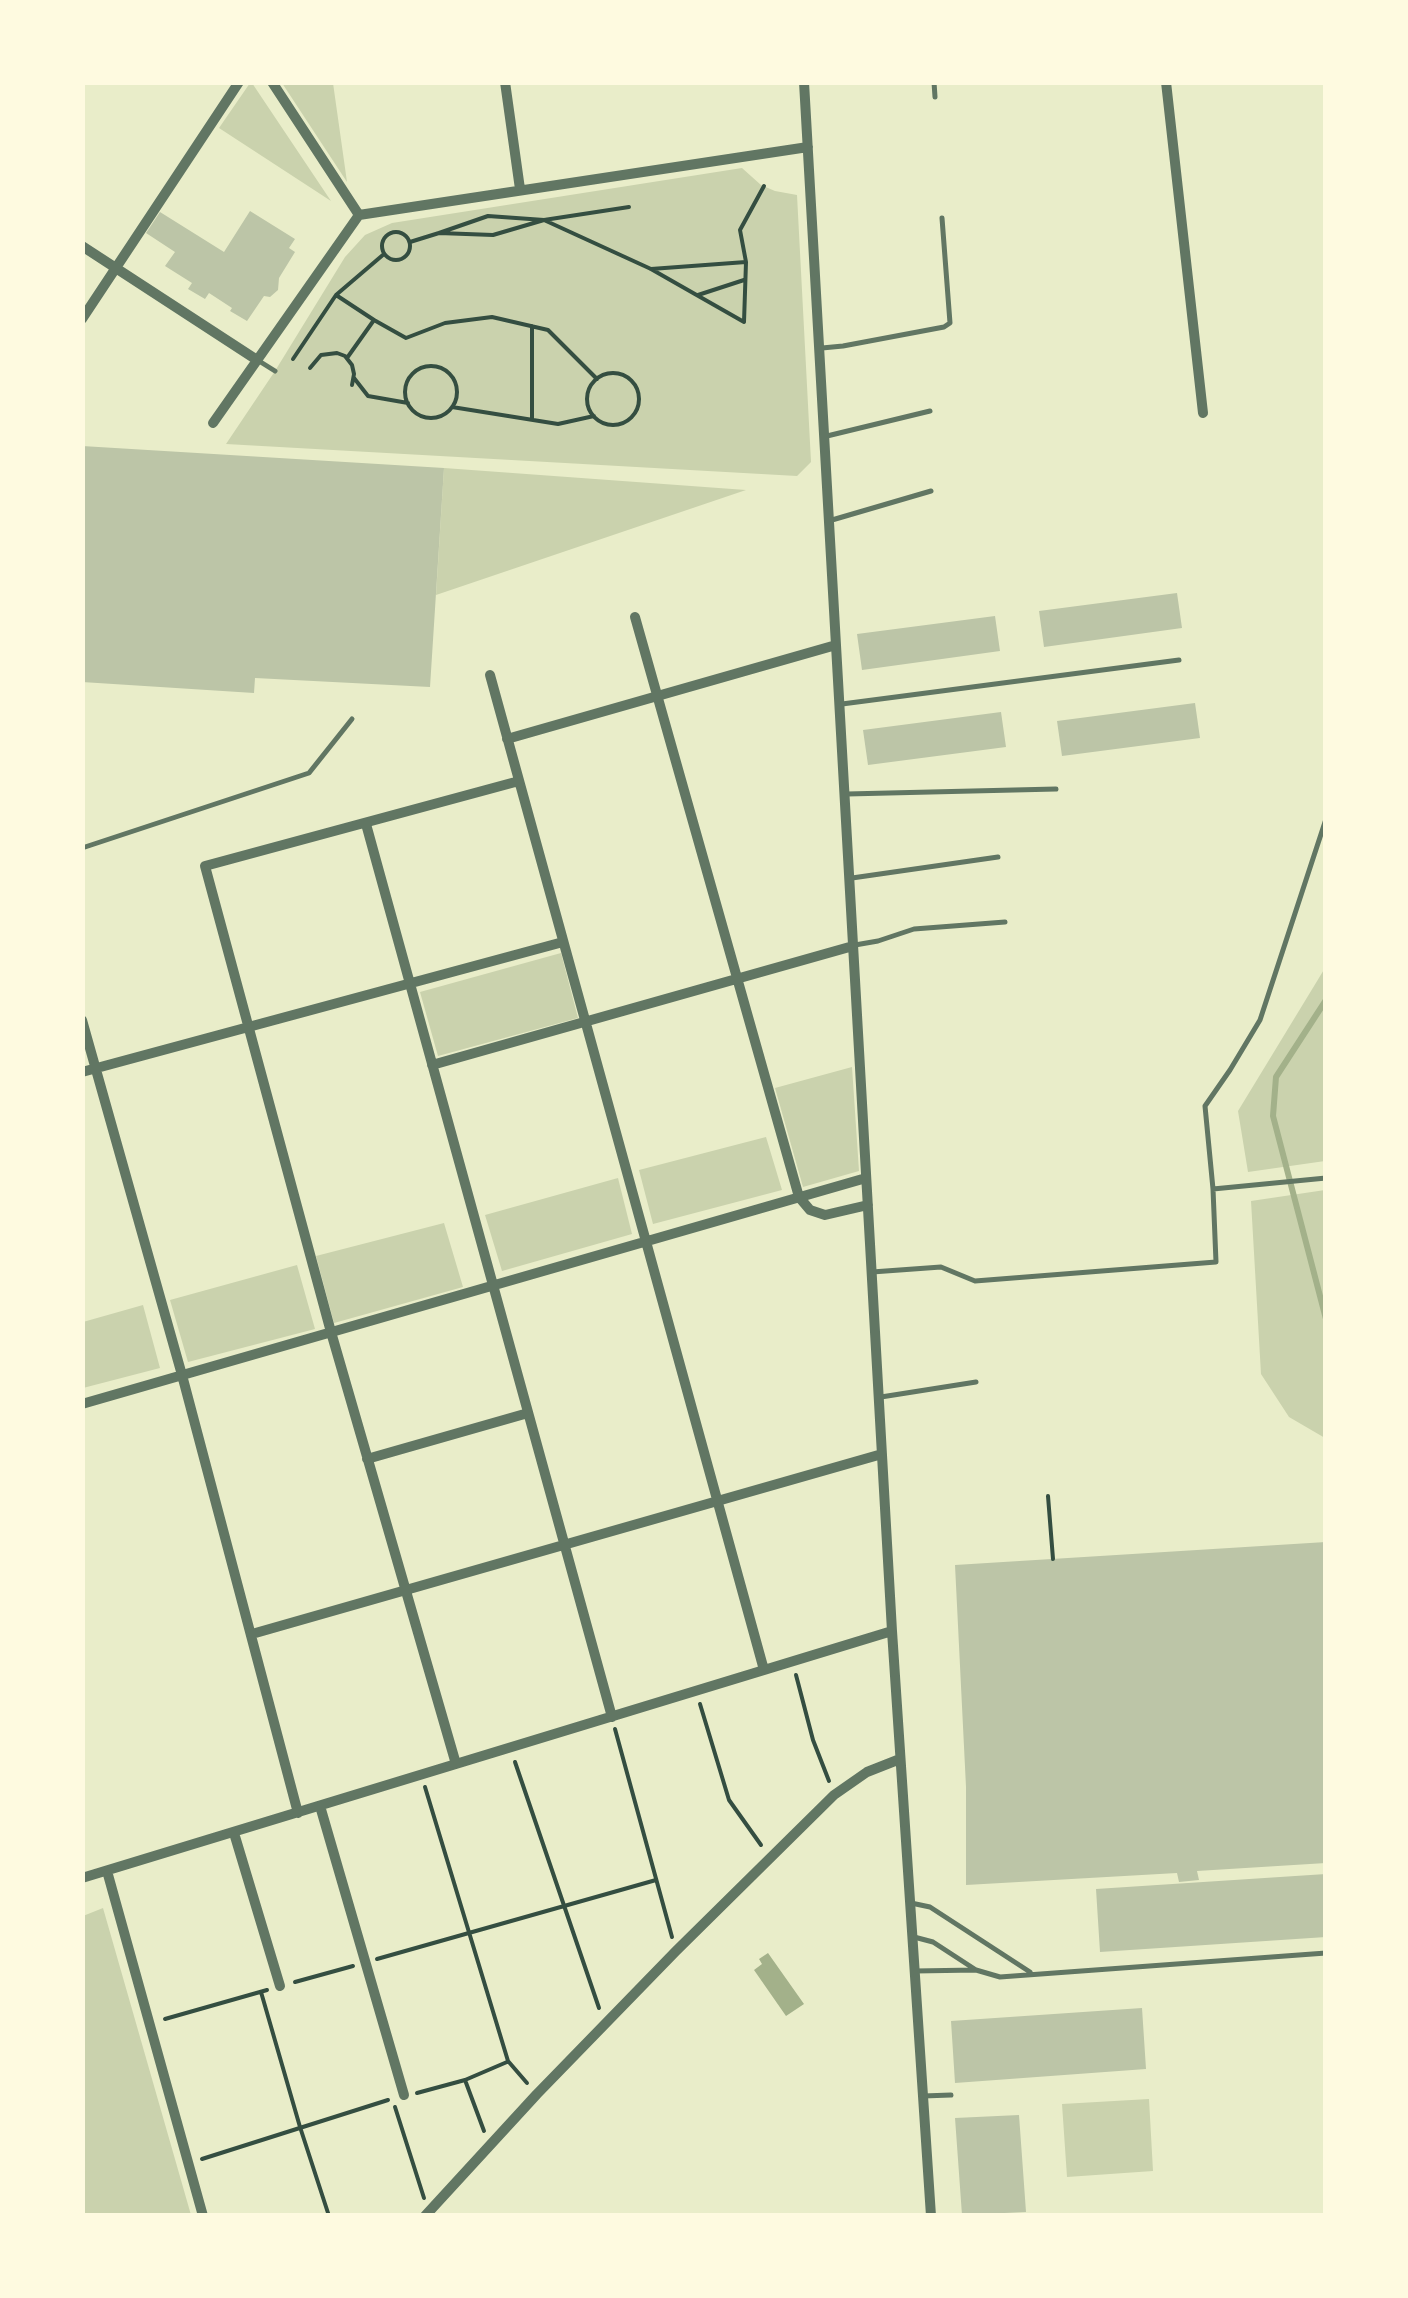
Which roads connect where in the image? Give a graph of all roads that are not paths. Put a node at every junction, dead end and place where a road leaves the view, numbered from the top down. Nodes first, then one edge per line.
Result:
1 (239, 82) edge
2 (272, 82) edge
3 (504, 82) edge
4 (804, 82) edge
5 (934, 82) edge
6 (1166, 82) edge
7 (934, 97) dead end
8 (808, 147) junction
9 (520, 189) junction
10 (359, 214) junction
11 (942, 218) dead end
12 (82, 246) edge
13 (115, 267) junction
14 (82, 319) edge
15 (819, 348) junction
16 (257, 360) junction
17 (275, 371) dead end
18 (930, 411) dead end
19 (1202, 413) dead end
20 (213, 423) dead end
21 (824, 436) junction
22 (931, 491) dead end
23 (829, 521) junction
24 (635, 617) dead end
25 (836, 645) junction
26 (1179, 660) dead end
27 (490, 676) dead end
28 (657, 696) junction
29 (839, 704) junction
30 (352, 719) dead end
31 (507, 739) junction
32 (519, 781) junction
33 (1056, 789) dead end
34 (844, 794) junction
35 (1326, 819) edge
36 (366, 824) junction
37 (82, 848) edge
38 (998, 857) dead end
39 (849, 878) junction
40 (1004, 922) dead end
41 (563, 942) junction
42 (853, 946) junction
43 (736, 978) junction
44 (410, 983) junction
45 (82, 1020) edge
46 (585, 1021) junction
47 (250, 1027) junction
48 (432, 1065) junction
49 (96, 1069) junction
50 (82, 1072) edge
51 (866, 1178) junction
52 (1326, 1178) edge
53 (1213, 1189) junction
54 (799, 1197) junction
55 (868, 1205) junction
56 (646, 1241) junction
57 (871, 1272) junction
58 (494, 1285) junction
59 (331, 1332) junction
60 (182, 1375) junction
61 (976, 1382) dead end
62 (878, 1398) junction
63 (82, 1404) edge
64 (528, 1413) junction
65 (882, 1454) junction
66 (367, 1460) junction
67 (717, 1501) junction
68 (564, 1545) junction
69 (404, 1590) junction
70 (892, 1631) junction
71 (252, 1634) junction
72 (764, 1670) junction
73 (612, 1717) junction
74 (900, 1759) junction
75 (456, 1764) junction
76 (320, 1806) junction
77 (298, 1813) junction
78 (234, 1833) junction
79 (107, 1872) junction
80 (82, 1878) edge
81 (910, 1903) junction
82 (912, 1936) junction
83 (1326, 1953) edge
84 (976, 1970) junction
85 (915, 1971) junction
86 (1033, 1974) junction
87 (280, 1986) road end
88 (404, 2095) road end
89 (951, 2095) dead end
90 (923, 2096) junction
91 (427, 2214) edge
92 (203, 2216) edge
93 (931, 2216) edge

1 - 13 street
2 - 10 street
3 - 9 street
4 - 8 street
5 - 7 lane
6 - 19 street
8 - 9 street
8 - 15 street
9 - 10 street
10 - 16 street
11 - 15 lane
12 - 13 street
13 - 14 street
13 - 16 street
15 - 21 street
16 - 17 lane
16 - 20 street
18 - 21 lane
21 - 23 street
22 - 23 lane
23 - 25 street
24 - 28 street
25 - 28 street
25 - 29 street
26 - 29 lane
27 - 31 street
28 - 31 street
28 - 43 street
29 - 34 street
30 - 37 lane
31 - 32 street
32 - 36 street
32 - 41 street
33 - 34 lane
34 - 39 street
35 - 53 lane
36 - 44 street
36 - 47 street
38 - 39 lane
39 - 42 street
40 - 42 lane
41 - 44 street
41 - 46 street
42 - 43 street
42 - 51 street
43 - 46 street
43 - 54 street
44 - 47 street
44 - 48 street
45 - 49 street
46 - 48 street
46 - 56 street
47 - 49 street
47 - 59 street
48 - 58 street
49 - 50 street
49 - 60 street
51 - 54 street
51 - 55 street
52 - 53 lane
53 - 57 lane
54 - 55 street
54 - 56 street
55 - 57 street
56 - 58 street
56 - 67 street
57 - 62 street
58 - 59 street
58 - 64 street
59 - 60 street
59 - 66 street
60 - 63 street
60 - 71 street
61 - 62 lane
62 - 65 street
64 - 66 street
64 - 68 street
65 - 67 street
65 - 70 street
66 - 69 street
67 - 68 street
67 - 72 street
68 - 69 street
68 - 73 street
69 - 71 street
69 - 75 street
70 - 72 street
70 - 74 street
71 - 77 street
72 - 73 street
73 - 75 street
74 - 81 street
74 - 91 street
75 - 76 street
76 - 77 street
76 - 88 street
77 - 78 street
78 - 79 street
78 - 87 street
79 - 80 street
79 - 92 street
81 - 82 street
81 - 86 lane
82 - 84 lane
82 - 85 street
83 - 86 lane
84 - 85 lane
84 - 86 lane
85 - 90 street
89 - 90 lane
90 - 93 street

